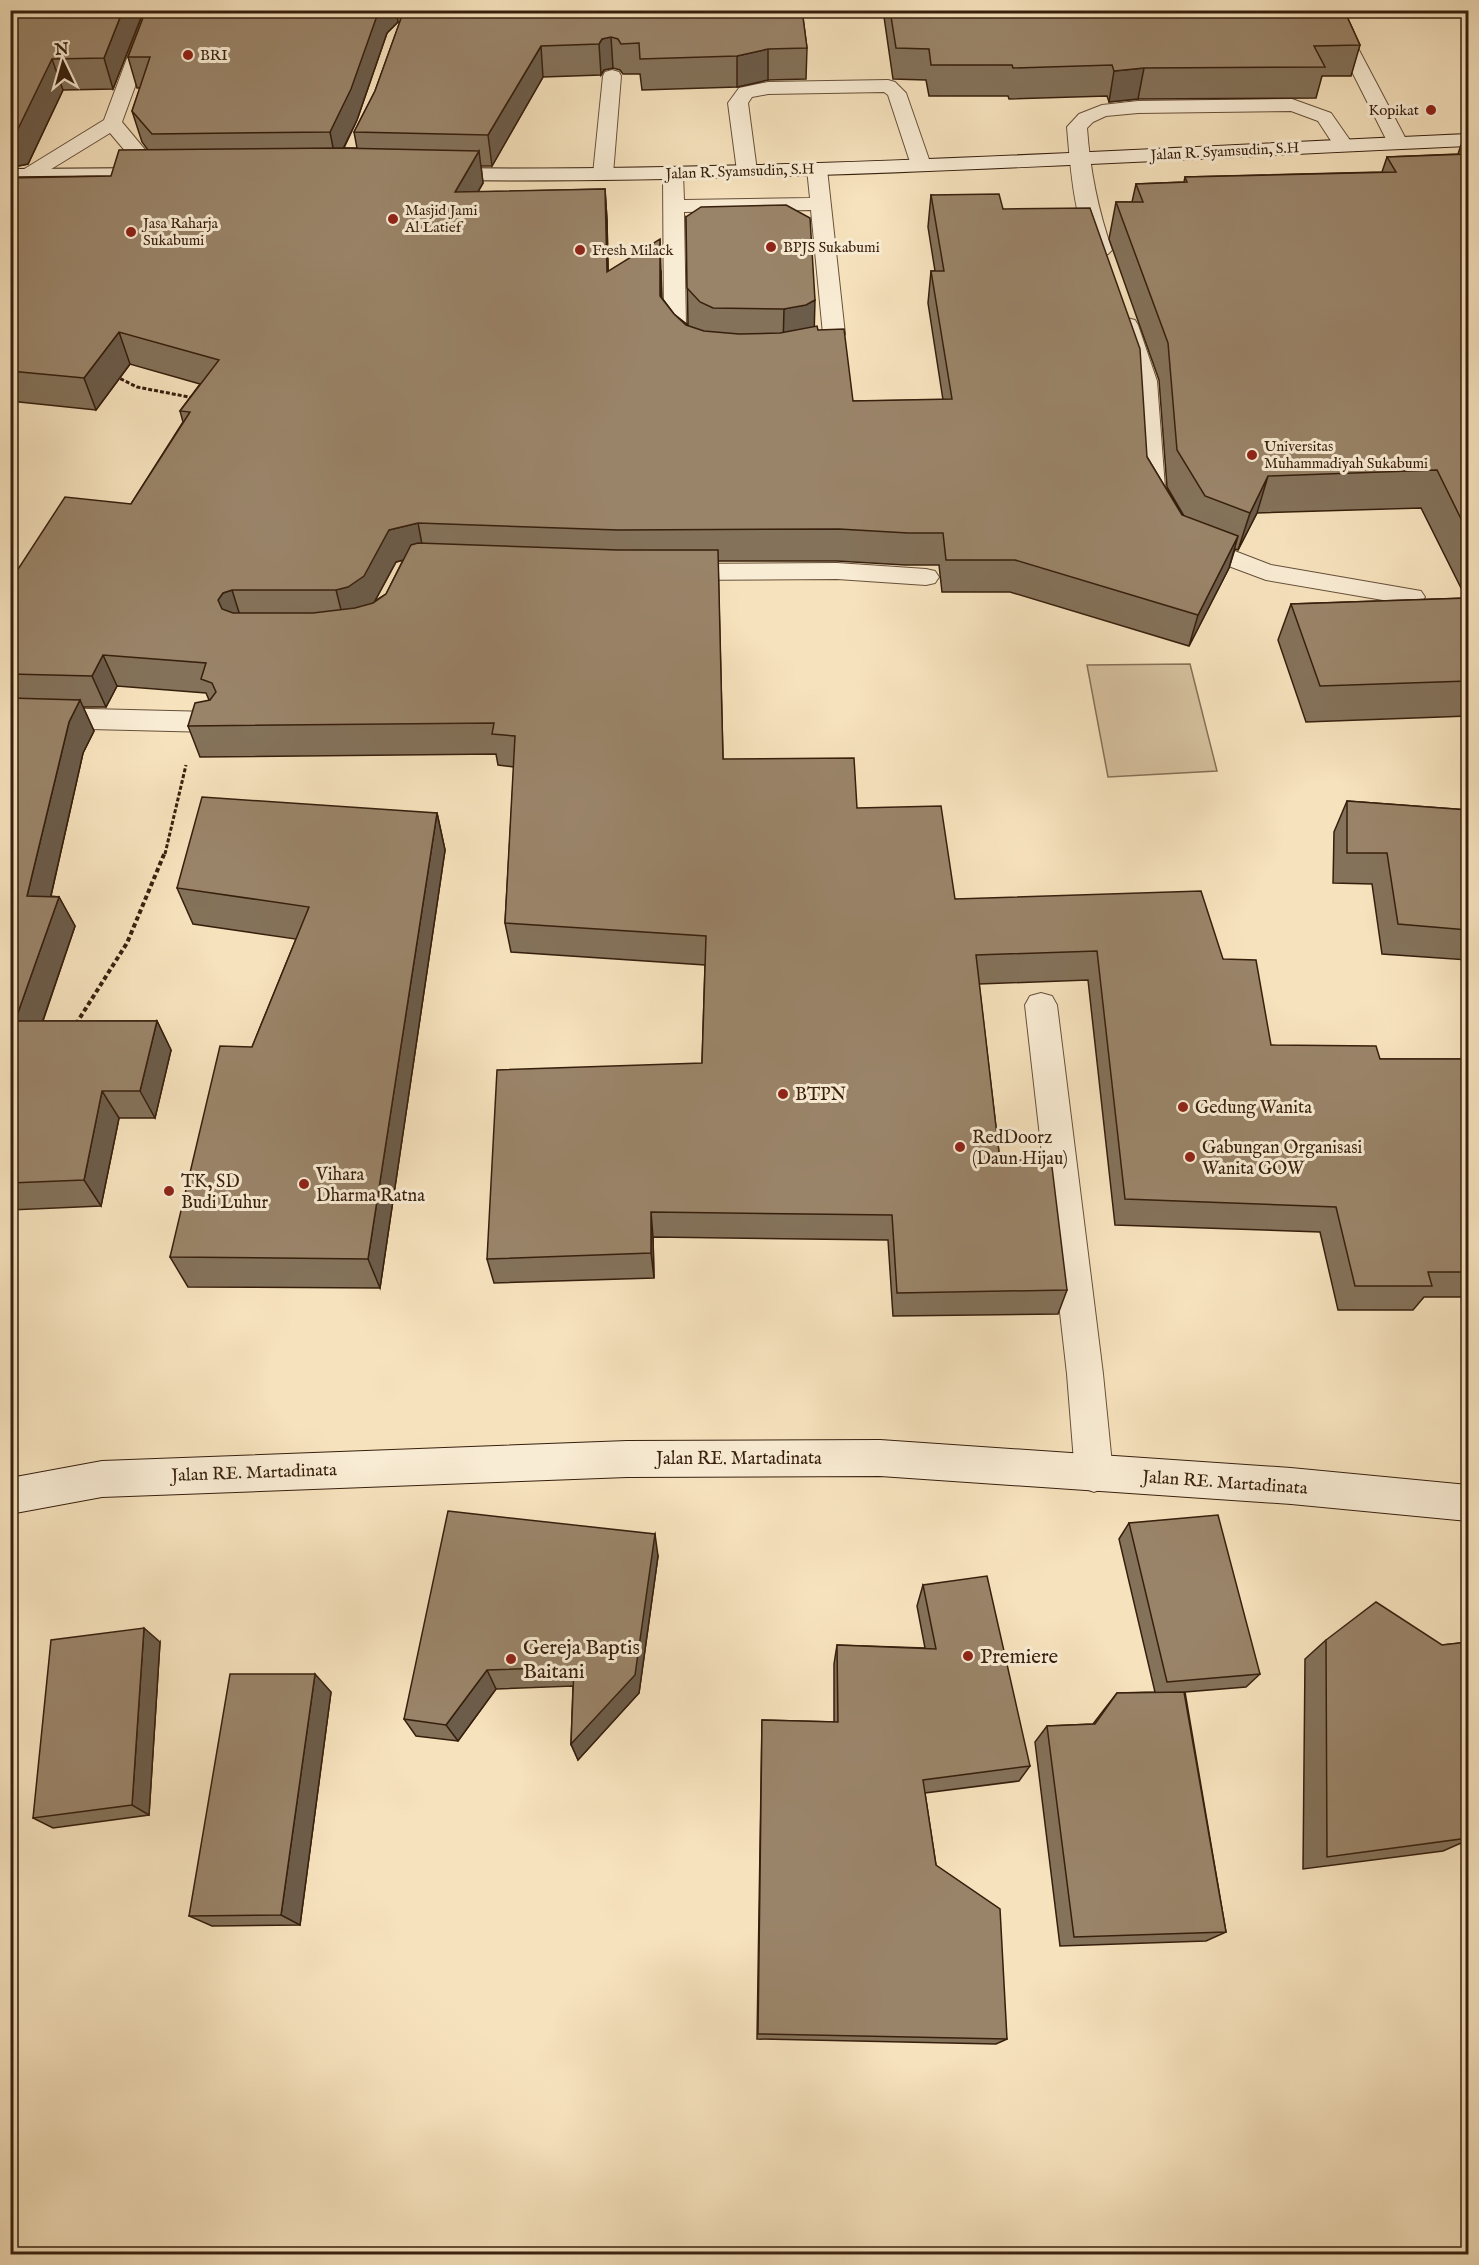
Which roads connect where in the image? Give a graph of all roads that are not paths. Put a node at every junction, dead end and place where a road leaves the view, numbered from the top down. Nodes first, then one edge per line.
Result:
1 (154, 10) edge
2 (1334, 10) edge
3 (612, 76) dead end
4 (112, 123) junction
5 (1468, 140) edge
6 (1398, 143) junction
7 (1344, 146) junction
8 (1079, 159) junction
9 (921, 165) junction
10 (817, 169) junction
11 (747, 171) junction
12 (413, 173) edge
13 (155, 174) junction
14 (179, 174) edge
15 (603, 174) junction
16 (672, 174) junction
17 (19, 175) edge
18 (820, 204) junction
19 (673, 206) junction
20 (1107, 268) edge
21 (1119, 302) edge
22 (715, 354) edge
23 (782, 355) edge
24 (655, 572) edge
25 (926, 577) dead end
26 (1412, 597) edge
27 (10, 717) edge
28 (211, 722) edge
29 (1041, 1005) dead end
30 (1094, 1474) junction
31 (10, 1496) edge
32 (1468, 1503) edge

1 - 4 street
2 - 6 street
3 - 15 street
4 - 13 street
4 - 17 street
5 - 6 street, Jalan R. Syamsudin, S.H
6 - 7 street, Jalan R. Syamsudin, S.H
7 - 8 street, Jalan R. Syamsudin, S.H
7 - 8 street
8 - 9 street, Jalan R. Syamsudin, S.H
8 - 20 street
9 - 10 street, Jalan R. Syamsudin, S.H
9 - 11 street
10 - 11 street, Jalan R. Syamsudin, S.H
10 - 18 street
11 - 16 street, Jalan R. Syamsudin, S.H
12 - 15 street, Jalan R. Syamsudin, S.H
13 - 14 street
13 - 17 street
15 - 16 street, Jalan R. Syamsudin, S.H
16 - 19 street
18 - 19 street
18 - 23 street
19 - 22 street
21 - 26 street
24 - 25 street
27 - 28 street
29 - 30 street
30 - 31 street, Jalan RE. Martadinata
30 - 32 street, Jalan RE. Martadinata

